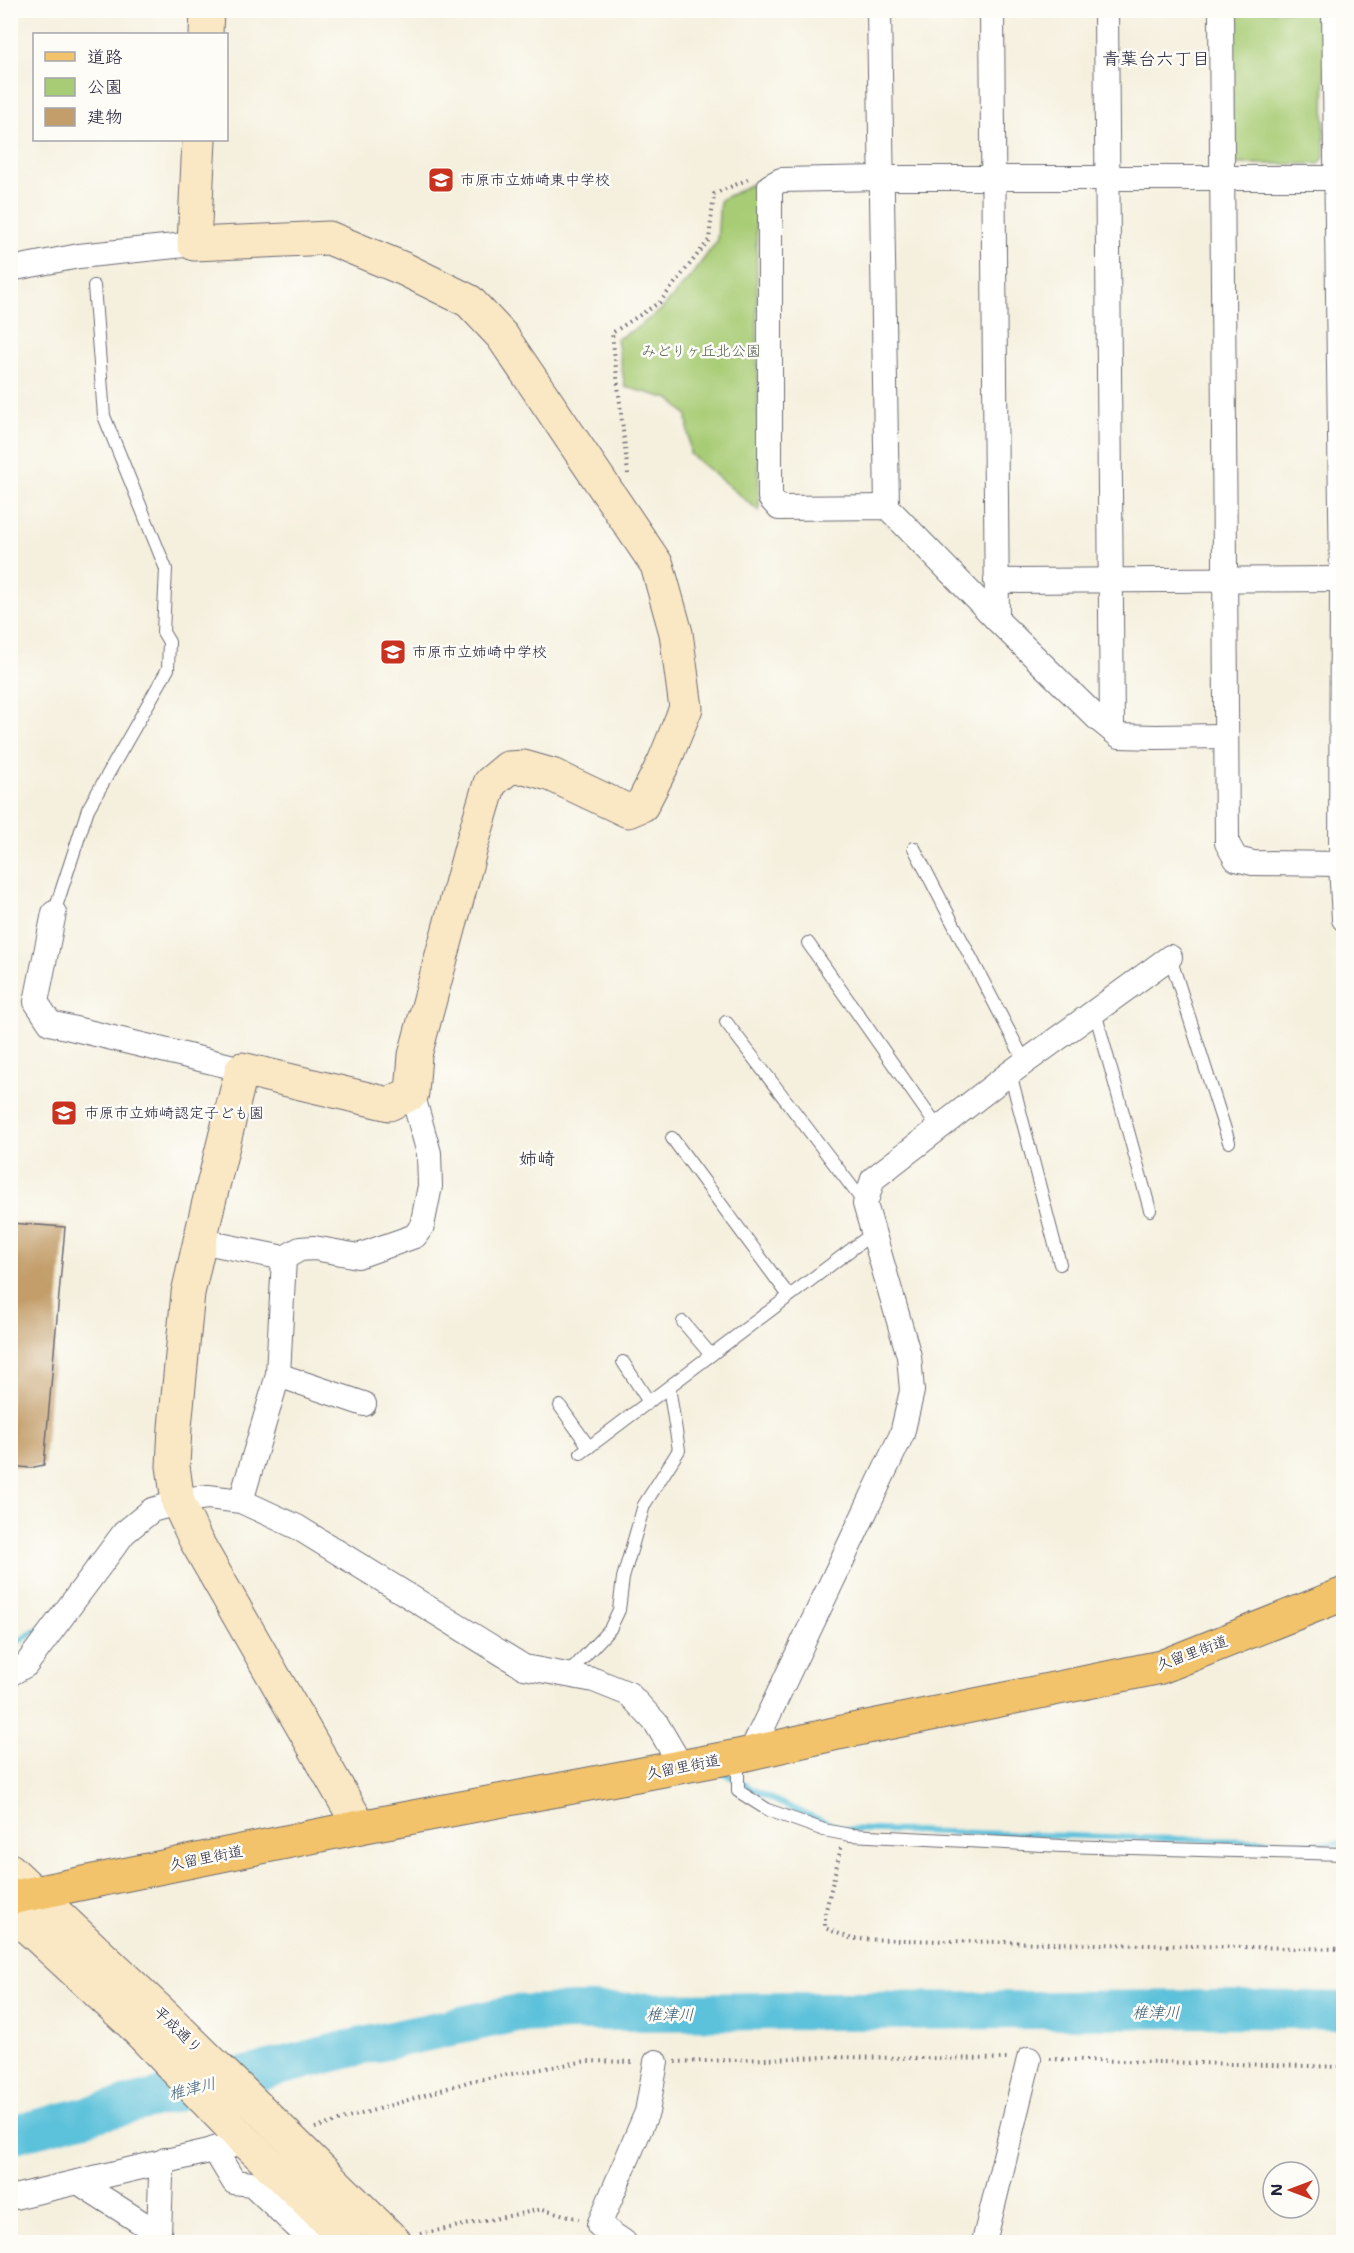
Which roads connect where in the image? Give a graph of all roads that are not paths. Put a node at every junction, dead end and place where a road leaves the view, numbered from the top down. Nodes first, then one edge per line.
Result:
1 (207, 10) edge
2 (879, 10) edge
3 (992, 10) edge
4 (1106, 10) edge
5 (1221, 10) edge
6 (1334, 10) edge
7 (206, 33) edge
8 (199, 141) edge
9 (881, 178) junction
10 (993, 178) junction
11 (1107, 178) junction
12 (1222, 178) junction
13 (1340, 178) edge
14 (194, 244) junction
15 (10, 269) edge
16 (94, 286) dead end
17 (887, 507) junction
18 (1343, 579) edge
19 (996, 580) junction
20 (1111, 580) junction
21 (1224, 580) junction
22 (997, 620) junction
23 (1112, 730) junction
24 (1225, 736) junction
25 (914, 848) dead end
26 (1341, 864) junction
27 (54, 914) joint
28 (1344, 919) edge
29 (808, 943) dead end
30 (1170, 957) joint
31 (1095, 1012) junction
32 (726, 1022) dead end
33 (1017, 1067) junction
34 (242, 1069) junction
35 (412, 1093) junction
36 (938, 1128) junction
37 (672, 1138) dead end
38 (1228, 1142) dead end
39 (865, 1204) junction
40 (1149, 1210) dead end
41 (873, 1233) junction
42 (200, 1241) junction
43 (284, 1258) junction
44 (1060, 1264) dead end
45 (789, 1296) junction
46 (683, 1322) dead end
47 (711, 1355) junction
48 (623, 1362) dead end
49 (278, 1375) junction
50 (669, 1387) junction
51 (649, 1402) junction
52 (364, 1404) dead end
53 (560, 1406) dead end
54 (241, 1501) junction
55 (178, 1502) junction
56 (1344, 1594) edge
57 (10, 1674) edge
58 (567, 1675) junction
59 (742, 1759) junction
60 (682, 1767) junction
61 (360, 1827) junction
62 (1344, 1854) edge
63 (10, 1870) edge
64 (18, 1901) edge
65 (1029, 2059) road end
66 (656, 2062) road end
67 (233, 2142) junction
68 (165, 2160) junction
69 (78, 2182) junction
70 (10, 2198) edge
71 (157, 2238) edge
72 (394, 2241) edge
73 (313, 2242) edge
74 (350, 2242) edge
75 (624, 2242) edge
76 (984, 2242) edge

1 - 7 street
2 - 9 street
3 - 10 street
4 - 11 street
5 - 12 street
6 - 13 street
8 - 14 street
9 - 10 street
9 - 17 street
9 - 17 street
10 - 11 street
10 - 19 street
11 - 12 street
11 - 20 street
12 - 13 street
12 - 21 street
13 - 18 street
14 - 15 street
14 - 35 street
16 - 27 lane
17 - 22 street
18 - 21 street
18 - 26 street
19 - 20 street
19 - 22 street
20 - 21 street
20 - 23 street
21 - 24 street
22 - 23 street
23 - 24 street
24 - 26 street
25 - 33 lane
26 - 28 street
27 - 34 street
29 - 36 lane
30 - 31 street
30 - 38 lane
31 - 33 street
31 - 40 lane
32 - 39 lane
33 - 36 street
33 - 44 lane
34 - 35 street
34 - 42 street
35 - 43 street
36 - 39 street
37 - 45 lane
39 - 41 street
41 - 45 lane
41 - 59 street
42 - 43 street
42 - 55 street
43 - 49 street
45 - 47 lane
46 - 47 lane
47 - 50 lane
48 - 51 lane
49 - 52 street
49 - 54 street
50 - 51 lane
50 - 58 lane
51 - 53 lane
54 - 55 street
54 - 58 street
55 - 57 street
55 - 61 street
56 - 59 main road, 久留里街道
58 - 60 street
59 - 60 main road, 久留里街道
59 - 62 lane
60 - 61 main road, 久留里街道
61 - 64 main road, 久留里街道
63 - 64 street, 平成通り
64 - 67 street, 平成通り
64 - 72 street, 平成通り
65 - 76 street
66 - 75 street
67 - 68 street
67 - 73 street
67 - 74 street, 平成通り
68 - 69 street
68 - 71 street
69 - 70 street
69 - 71 street

